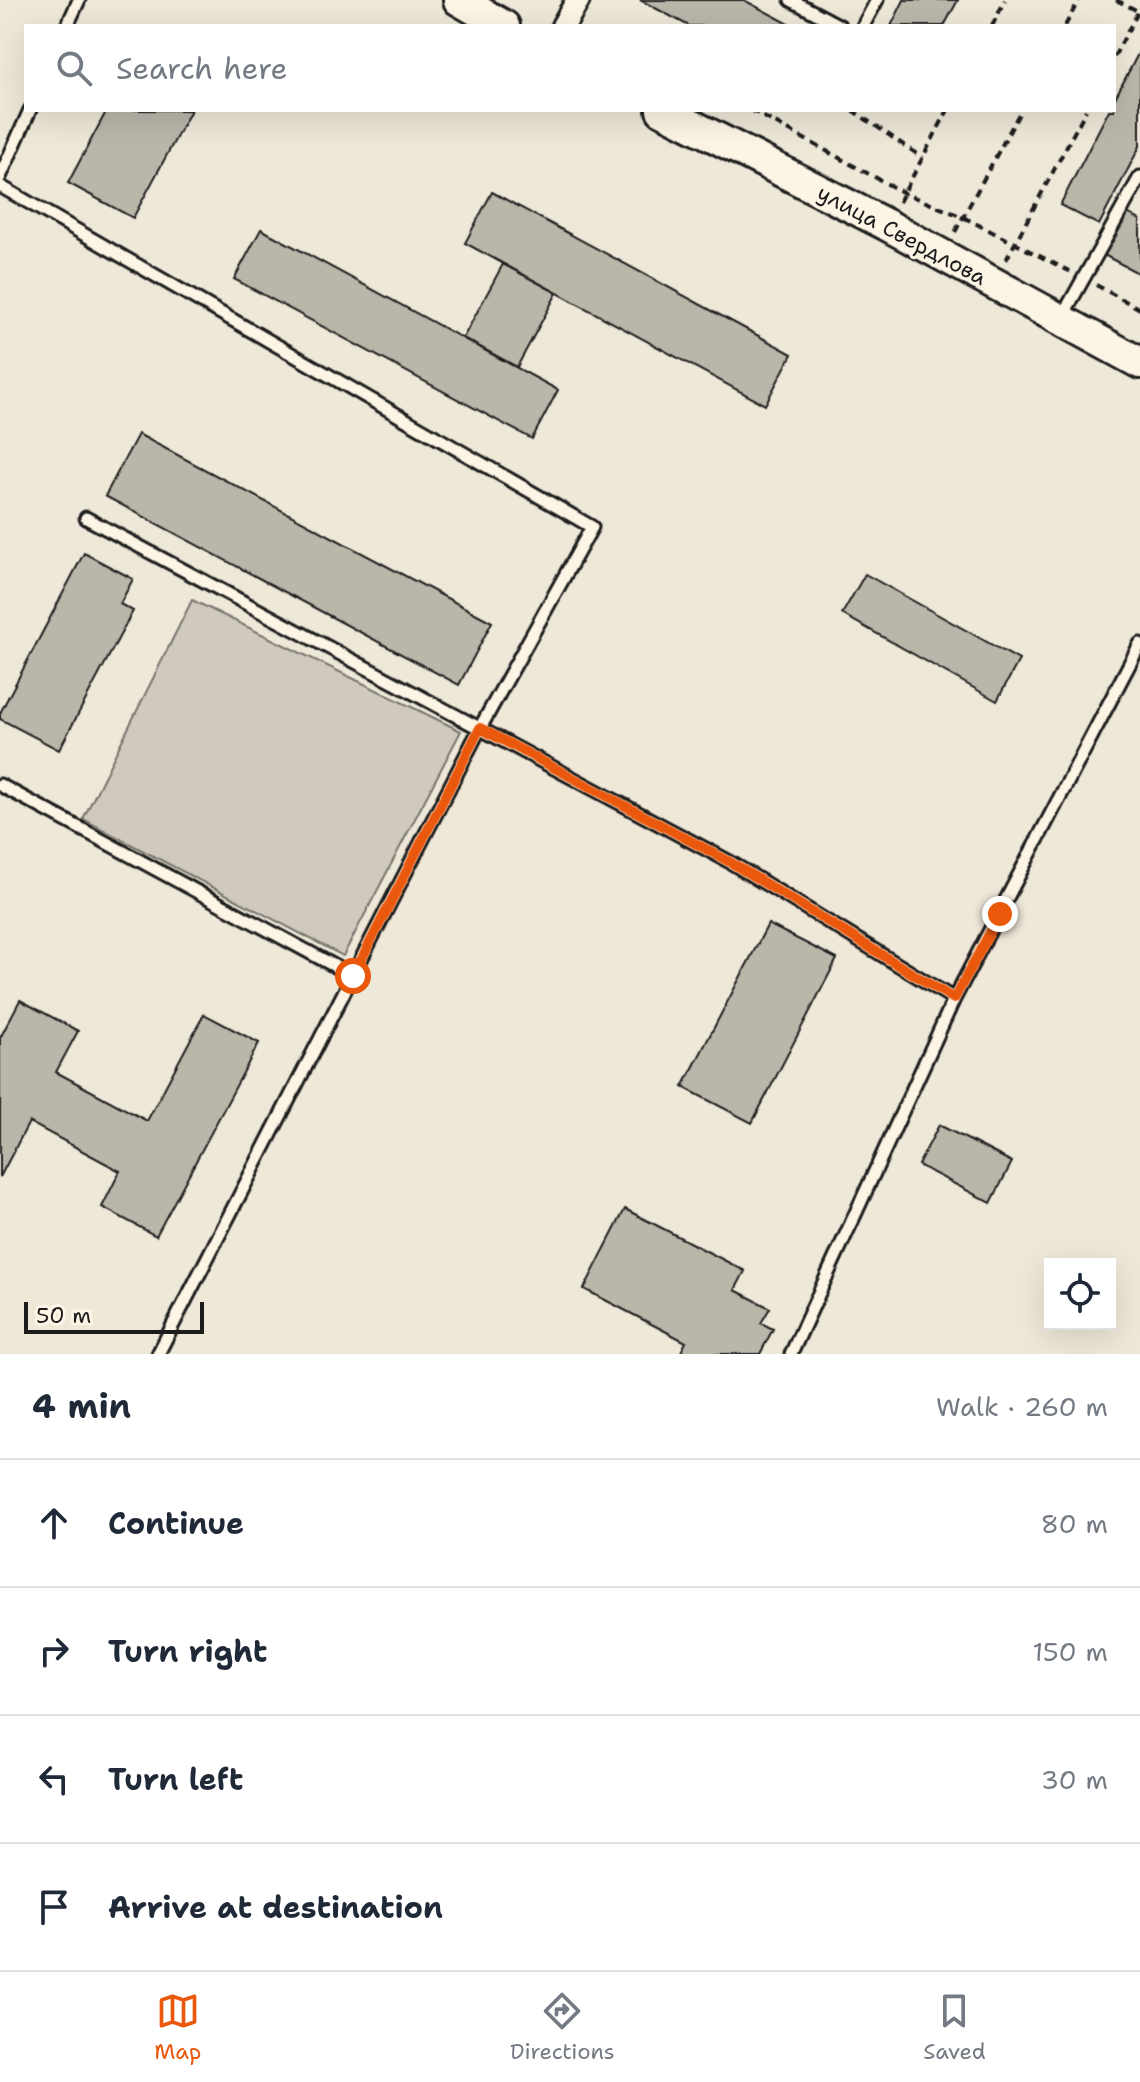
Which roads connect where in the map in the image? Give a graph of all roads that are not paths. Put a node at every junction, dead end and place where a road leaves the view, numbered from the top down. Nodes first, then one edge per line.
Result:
1 (79, 0) edge
2 (459, 0) edge
3 (578, 0) edge
4 (791, 0) edge
5 (877, 0) edge
6 (68, 24) edge
7 (501, 24) edge
8 (564, 24) edge
9 (836, 24) edge
10 (864, 24) edge
11 (29, 112) edge
12 (666, 112) edge
13 (0, 177) edge
14 (1140, 179) edge
15 (0, 186) edge
16 (1060, 321) junction
17 (1140, 363) edge
18 (86, 518) dead end
19 (1140, 644) edge
20 (480, 728) junction
21 (0, 785) edge
22 (353, 976) junction
23 (954, 999) junction
24 (158, 1354) edge
25 (791, 1354) edge

1 - 6 lane
2 - 7 main road
3 - 8 street
4 - 9 lane
5 - 10 lane
11 - 13 lane
12 - 16 main road, улица Свердлова
14 - 16 lane
15 - 20 lane
16 - 17 main road, улица Свердлова
18 - 20 lane
19 - 23 lane
20 - 22 lane
20 - 23 lane
21 - 22 lane
22 - 24 lane
23 - 25 lane

